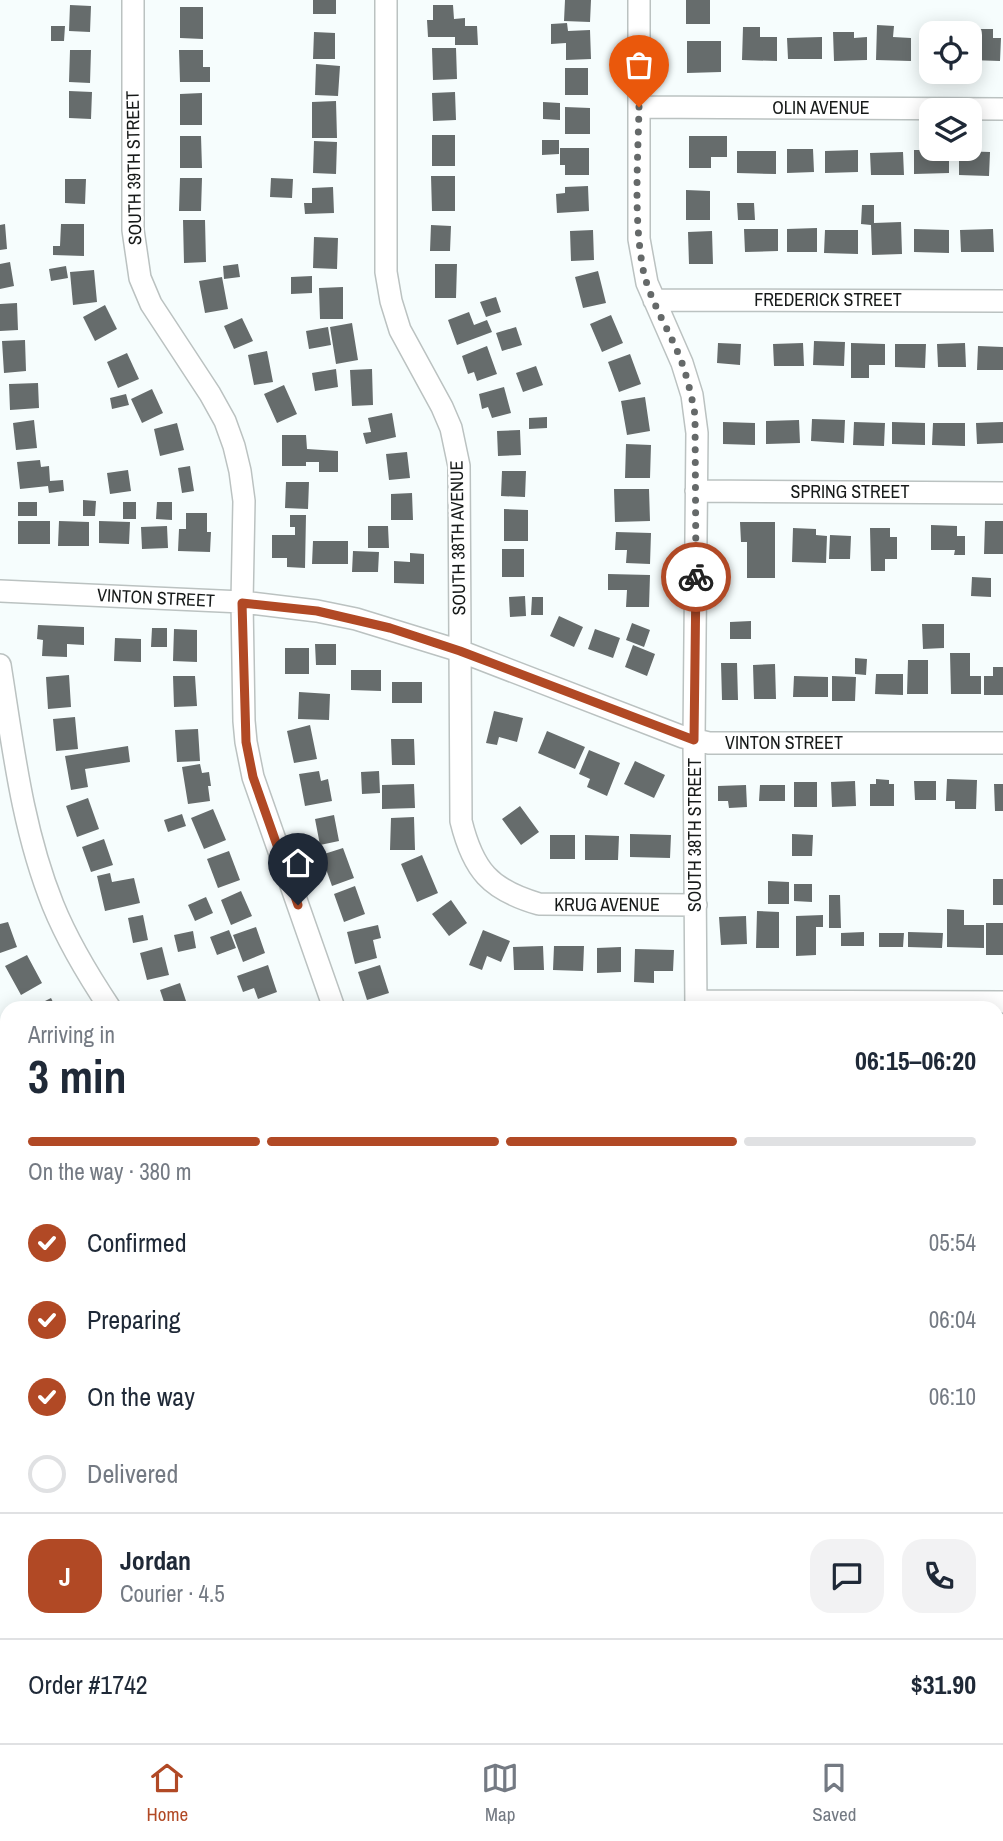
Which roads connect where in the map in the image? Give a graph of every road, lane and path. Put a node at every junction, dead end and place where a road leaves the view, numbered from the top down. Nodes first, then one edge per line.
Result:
1 (133, 0) edge
2 (386, 0) edge
3 (639, 0) edge
4 (639, 107) junction
5 (1003, 108) edge
6 (654, 300) junction
7 (1003, 301) edge
8 (696, 491) junction
9 (1003, 493) edge
10 (0, 591) edge
11 (242, 603) junction
12 (460, 651) junction
13 (0, 664) edge
14 (694, 740) junction
15 (1003, 743) edge
16 (485, 874) joint
17 (696, 905) junction
18 (106, 1001) edge
19 (332, 1001) edge
20 (696, 1001) edge

1 - 11 street, SOUTH 39TH STREET
2 - 12 street, SOUTH 38TH AVENUE
3 - 4 street, SOUTH 38TH STREET
4 - 5 street, OLIN AVENUE
4 - 6 street, SOUTH 38TH STREET
6 - 7 street, FREDERICK STREET
6 - 8 street, SOUTH 38TH STREET
8 - 9 street, SPRING STREET
8 - 14 street, SOUTH 38TH STREET
10 - 11 street, VINTON STREET
11 - 12 street, VINTON STREET
11 - 19 street, SOUTH 39TH STREET
12 - 14 street, VINTON STREET
12 - 16 street, SOUTH 38TH AVENUE
13 - 18 street
14 - 15 street, VINTON STREET
14 - 17 street, SOUTH 38TH STREET
16 - 17 street, KRUG AVENUE
17 - 20 street, SOUTH 38TH STREET

